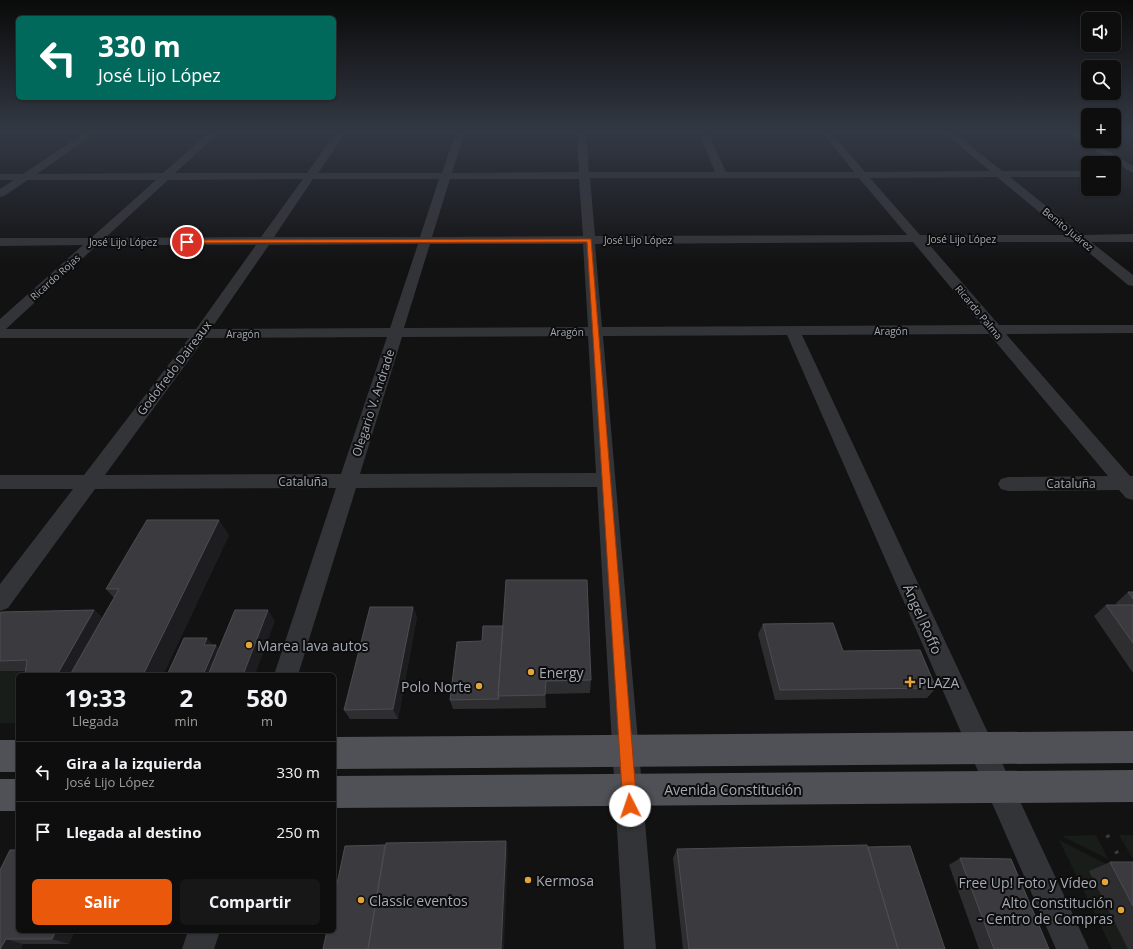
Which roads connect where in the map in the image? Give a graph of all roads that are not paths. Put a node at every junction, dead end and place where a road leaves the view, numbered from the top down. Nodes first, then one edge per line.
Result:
1 (28, 175) edge
2 (683, 175) edge
3 (862, 175) edge
4 (1001, 175) edge
5 (446, 176) junction
6 (585, 176) junction
7 (25, 177) junction
8 (165, 177) junction
9 (310, 177) junction
10 (0, 178) edge
11 (0, 194) edge
12 (1133, 238) edge
13 (917, 239) junction
14 (1080, 239) junction
15 (589, 240) junction
16 (264, 241) junction
17 (425, 241) junction
18 (0, 242) edge
19 (94, 242) junction
20 (1133, 282) edge
21 (0, 327) edge
22 (1133, 330) edge
23 (995, 331) junction
24 (596, 332) junction
25 (794, 332) junction
26 (396, 333) junction
27 (0, 334) edge
28 (200, 334) junction
29 (607, 480) junction
30 (348, 481) junction
31 (0, 482) edge
32 (89, 482) junction
33 (1008, 484) dead end
34 (1130, 486) edge
35 (0, 601) edge
36 (287, 673) edge
37 (1133, 747) edge
38 (982, 748) junction
39 (626, 751) junction
40 (336, 753) edge
41 (0, 756) edge
42 (16, 756) edge
43 (1133, 786) edge
44 (1000, 787) junction
45 (628, 790) junction
46 (336, 792) edge
47 (0, 795) edge
48 (16, 795) edge
49 (203, 933) edge
50 (198, 949) edge
51 (640, 949) edge
52 (1073, 949) edge

1 - 7 street
2 - 6 street
3 - 13 street, Ricardo Palma
4 - 14 street, Benito Juárez
5 - 6 street
5 - 9 street
5 - 17 street, Olegario V. Andrade
6 - 15 street
7 - 8 street
7 - 10 street
7 - 11 street
8 - 9 street
8 - 19 street, Ricardo Rojas
9 - 16 street, Godofredo Daireaux
12 - 14 street, José Lijo López
13 - 14 street, José Lijo López
13 - 15 street, José Lijo López
13 - 23 street, Ricardo Palma
14 - 20 street, Benito Juárez
15 - 17 street, José Lijo López
15 - 24 street
16 - 17 street, José Lijo López
16 - 19 street, José Lijo López
16 - 28 street, Godofredo Daireaux
17 - 26 street, Olegario V. Andrade
18 - 19 street, José Lijo López
19 - 21 street, Ricardo Rojas
22 - 23 street, Aragón
23 - 25 street, Aragón
23 - 34 street, Ricardo Palma
24 - 25 street, Aragón
24 - 26 street, Aragón
24 - 29 street
25 - 38 street, Ángel Roffo
26 - 28 street, Aragón
26 - 30 street, Olegario V. Andrade
27 - 28 street, Aragón
28 - 32 street, Godofredo Daireaux
29 - 30 street, Cataluña
29 - 39 street
30 - 32 street, Cataluña
30 - 36 street, Olegario V. Andrade
31 - 32 street, Cataluña
32 - 35 street, Godofredo Daireaux
33 - 34 street, Cataluña
37 - 38 main road
38 - 39 main road
38 - 44 street, Ángel Roffo
39 - 40 main road
39 - 45 street
41 - 42 main road
43 - 44 main road, Avenida Constitución
44 - 45 main road, Avenida Constitución
44 - 52 street, Ángel Roffo
45 - 46 main road, Avenida Constitución
45 - 51 street
47 - 48 main road
49 - 50 street

